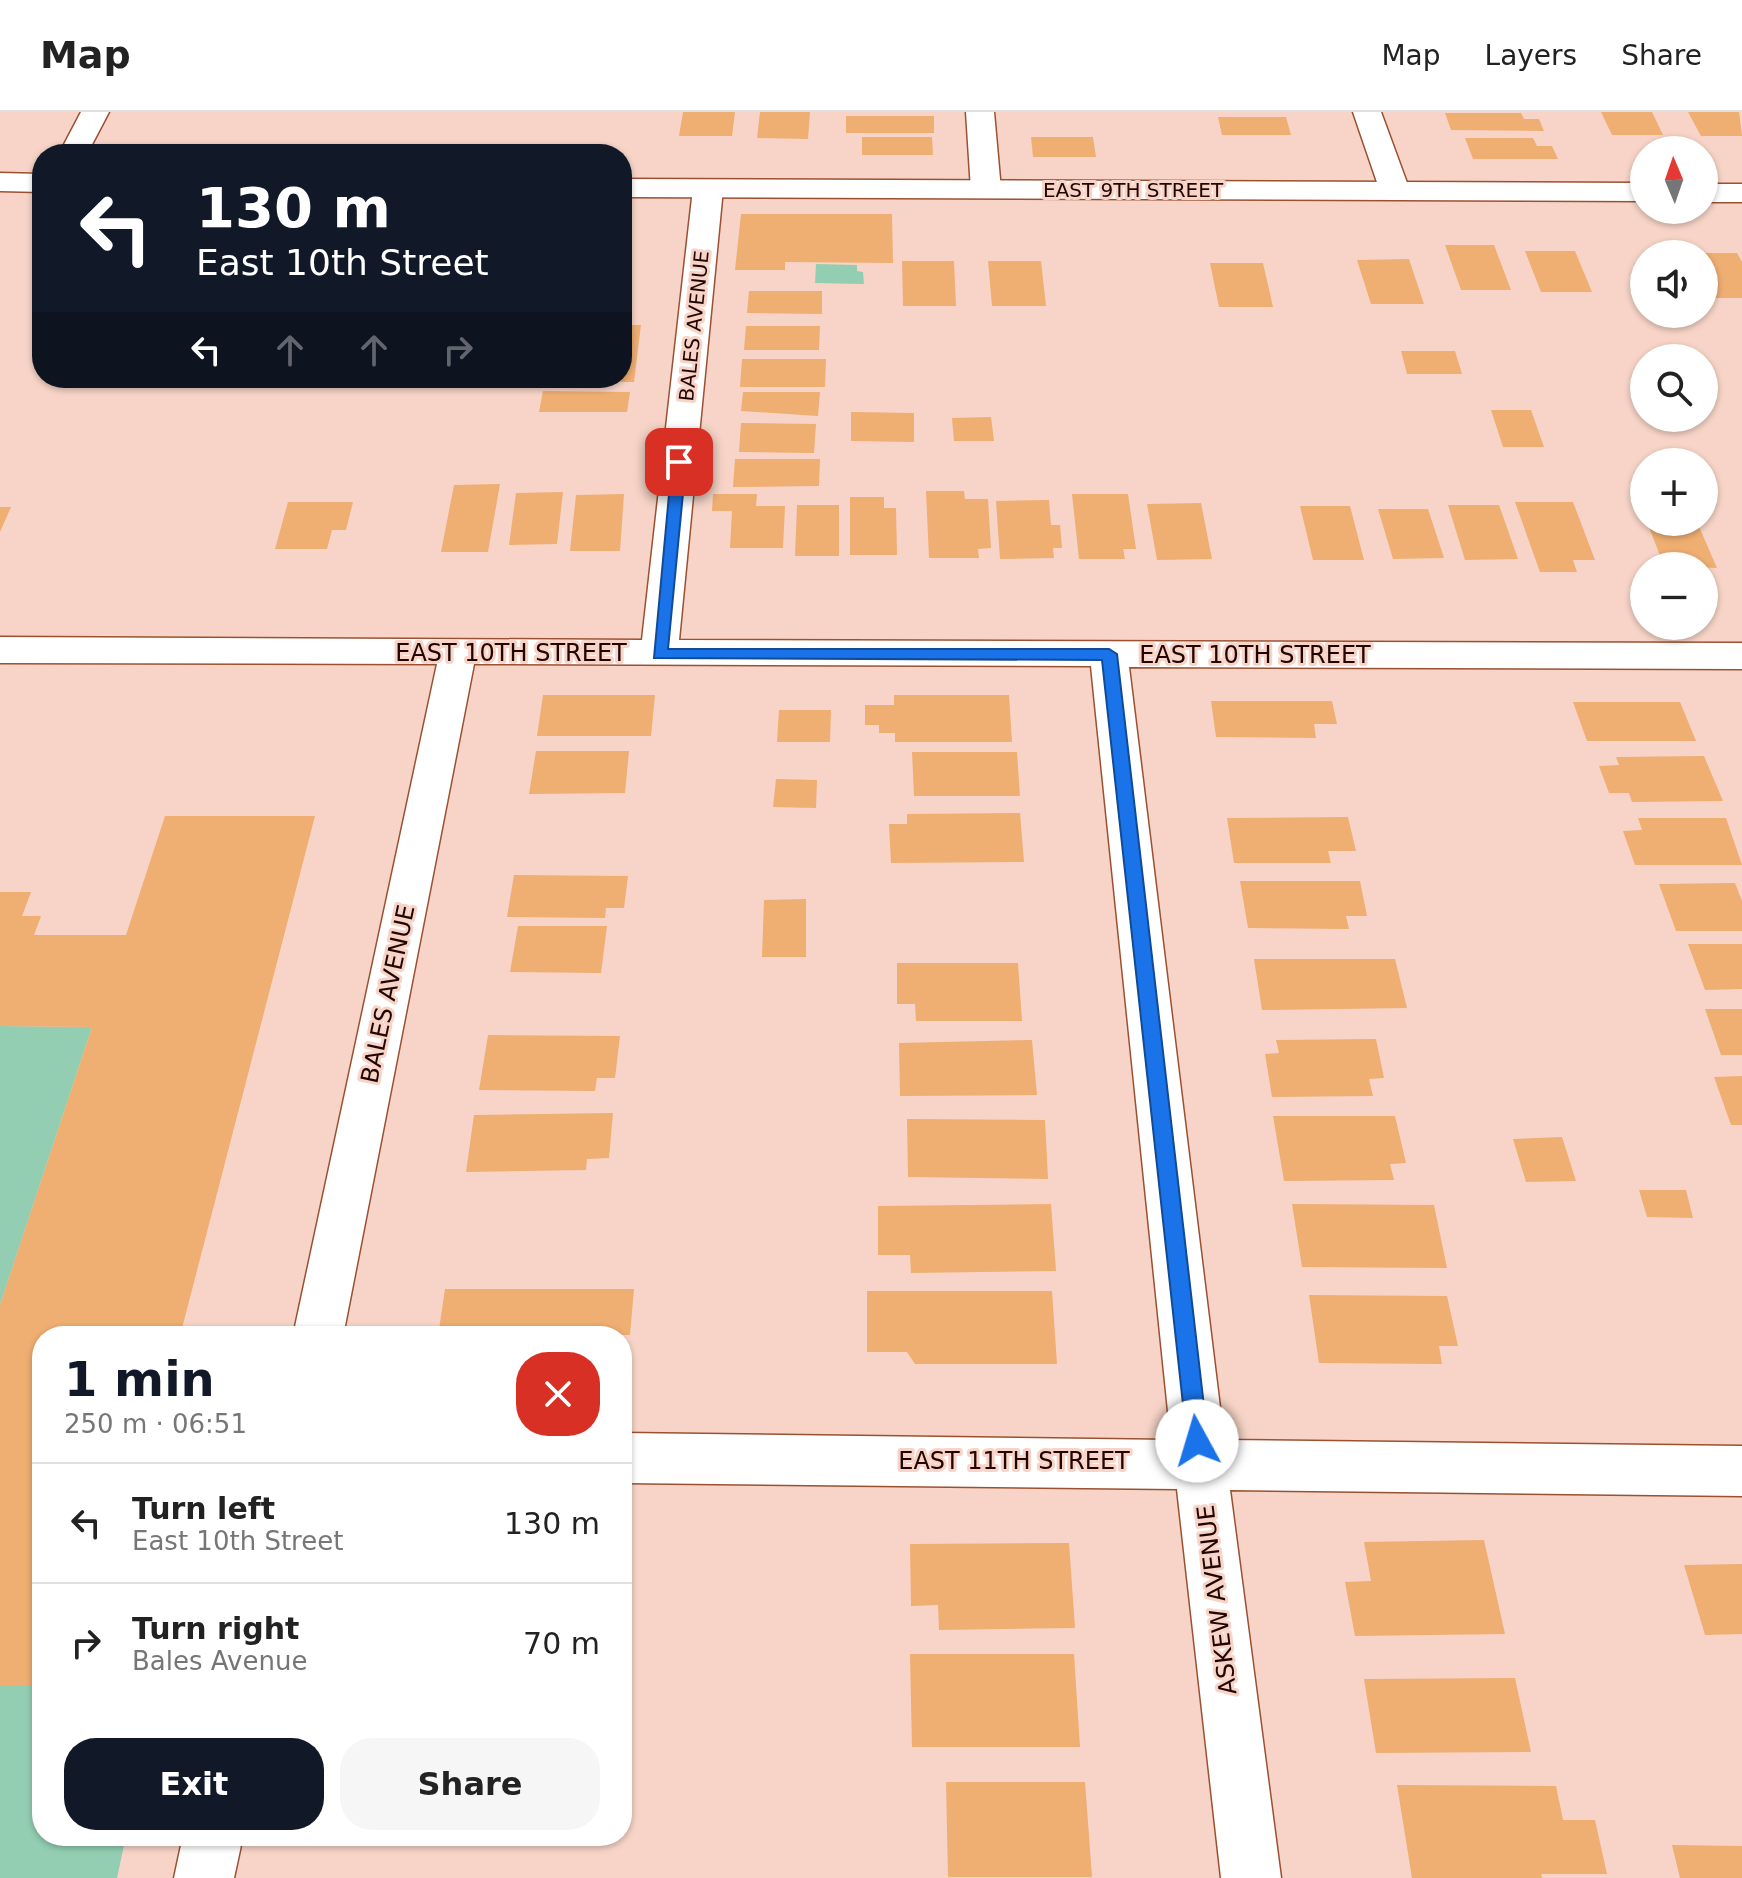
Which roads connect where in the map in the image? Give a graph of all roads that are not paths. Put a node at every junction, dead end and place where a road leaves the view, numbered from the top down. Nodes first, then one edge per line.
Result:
1 (95, 112) edge
2 (980, 112) edge
3 (1367, 112) edge
4 (78, 144) edge
5 (0, 182) edge
6 (32, 183) edge
7 (632, 188) edge
8 (708, 189) junction
9 (986, 190) junction
10 (1395, 191) junction
11 (1630, 192) edge
12 (1718, 193) edge
13 (1742, 193) edge
14 (0, 650) edge
15 (458, 652) junction
16 (659, 654) junction
17 (1109, 654) junction
18 (1742, 656) edge
19 (320, 1326) edge
20 (632, 1458) edge
21 (1200, 1463) junction
22 (1742, 1471) edge
23 (211, 1846) edge
24 (204, 1878) edge
25 (1251, 1878) edge

1 - 4 street
2 - 9 street
3 - 10 street
5 - 6 street
7 - 8 street, EAST 9TH STREET
8 - 9 street, EAST 9TH STREET
8 - 16 street, BALES AVENUE
9 - 10 street, EAST 9TH STREET
10 - 11 street, EAST 9TH STREET
12 - 13 street
14 - 15 street, EAST 10TH STREET
15 - 16 street, EAST 10TH STREET
15 - 19 street, BALES AVENUE
16 - 17 street, EAST 10TH STREET
17 - 18 street, EAST 10TH STREET
17 - 21 street, ASKEW AVENUE
20 - 21 street, EAST 11TH STREET
21 - 22 street, EAST 11TH STREET
21 - 25 street, ASKEW AVENUE
23 - 24 street

